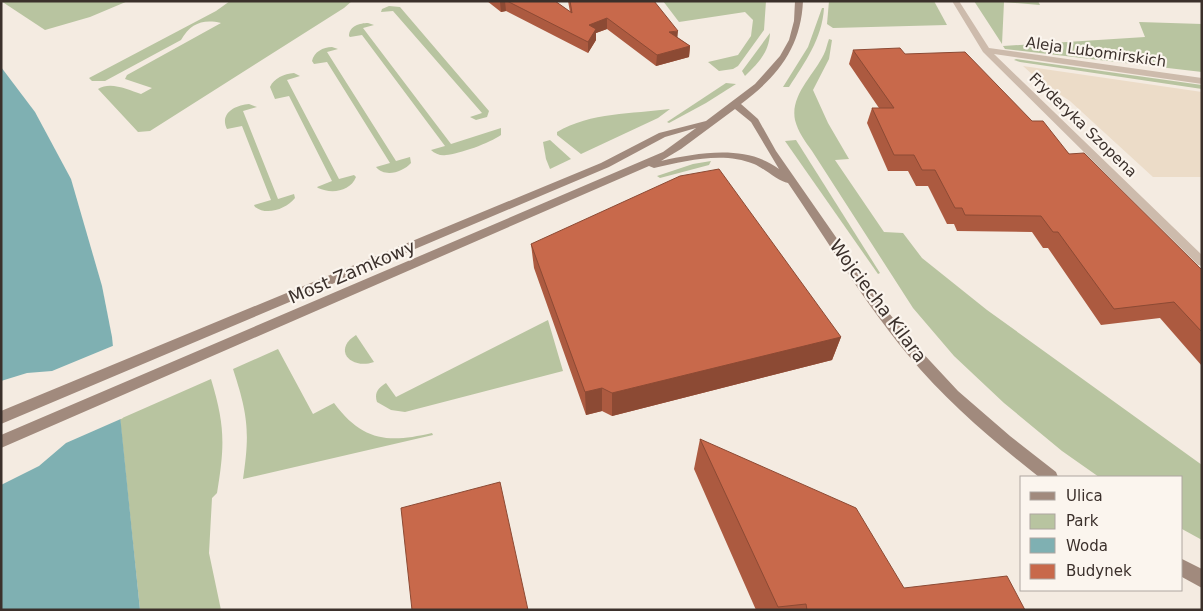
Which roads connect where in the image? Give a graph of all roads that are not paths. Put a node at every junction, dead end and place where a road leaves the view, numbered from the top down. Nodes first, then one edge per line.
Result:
1 (799, 1) edge
2 (955, 1) edge
3 (986, 50) junction
4 (1202, 81) edge
5 (736, 105) junction
6 (709, 122) junction
7 (630, 170) junction
8 (804, 198) junction
9 (1202, 262) edge
10 (1, 418) edge
11 (1, 442) edge
12 (1049, 476) edge
13 (1183, 568) edge
14 (1202, 579) edge

1 - 5 main road
2 - 3 street, Fryderyka Szopena
3 - 4 street, Aleja Lubomirskich
3 - 9 street, Fryderyka Szopena
5 - 6 main road, Most Zamkowy
5 - 8 main road, Wojciecha Kilara
6 - 7 main road, Most Zamkowy
6 - 10 main road, Most Zamkowy
7 - 8 main road, Wojciecha Kilara
7 - 11 main road, Most Zamkowy
8 - 12 main road, Wojciecha Kilara
13 - 14 main road

